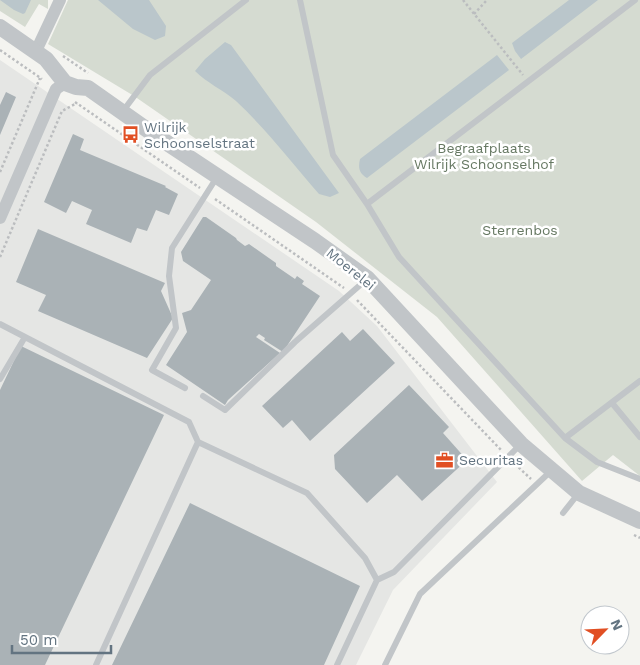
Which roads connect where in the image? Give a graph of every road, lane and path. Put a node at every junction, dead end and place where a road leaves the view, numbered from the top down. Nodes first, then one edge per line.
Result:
1 (60, 0) edge
2 (246, 0) edge
3 (300, 0) edge
4 (463, 0) edge
5 (487, 0) edge
6 (634, 0) edge
7 (474, 14) junction
8 (0, 27) edge
9 (0, 50) edge
10 (36, 51) junction
11 (40, 78) junction
12 (528, 80) junction
13 (60, 86) junction
14 (77, 103) junction
15 (122, 112) junction
16 (0, 172) edge
17 (217, 176) junction
18 (206, 193) junction
19 (367, 204) junction
20 (0, 218) edge
21 (0, 257) edge
22 (367, 278) junction
23 (351, 293) junction
24 (0, 324) edge
25 (25, 337) junction
26 (0, 380) edge
27 (640, 381) edge
28 (185, 388) dead end
29 (203, 396) dead end
30 (612, 403) junction
31 (565, 438) junction
32 (640, 438) edge
33 (198, 442) junction
34 (521, 444) junction
35 (508, 458) junction
36 (552, 470) junction
37 (640, 480) edge
38 (539, 482) junction
39 (579, 494) junction
40 (563, 512) dead end
41 (636, 527) edge
42 (640, 538) edge
43 (377, 580) junction
44 (96, 665) edge
45 (337, 665) edge
46 (385, 665) edge

1 - 10 street
2 - 15 lane
3 - 19 lane
4 - 7 path
5 - 7 path
6 - 12 lane
7 - 12 path
8 - 10 street
9 - 11 path
10 - 13 street
11 - 13 path
11 - 16 path
12 - 19 lane
13 - 14 path
13 - 15 street, Moerelei
13 - 20 street
14 - 18 path
14 - 21 path
15 - 17 street, Moerelei
17 - 18 lane
17 - 22 street, Moerelei
18 - 23 path
18 - 28 lane
19 - 31 lane
22 - 23 lane
22 - 34 street, Moerelei
23 - 29 lane
23 - 35 path
24 - 25 lane
25 - 26 lane
25 - 33 lane
27 - 30 lane
30 - 31 lane
30 - 32 lane
31 - 37 lane
33 - 43 lane
33 - 44 lane
34 - 35 lane
34 - 36 street, Moerelei
35 - 38 path
35 - 43 lane
36 - 38 lane
36 - 39 street, Moerelei
38 - 46 lane
39 - 40 lane
39 - 41 street, Moerelei
41 - 42 path
43 - 45 lane

